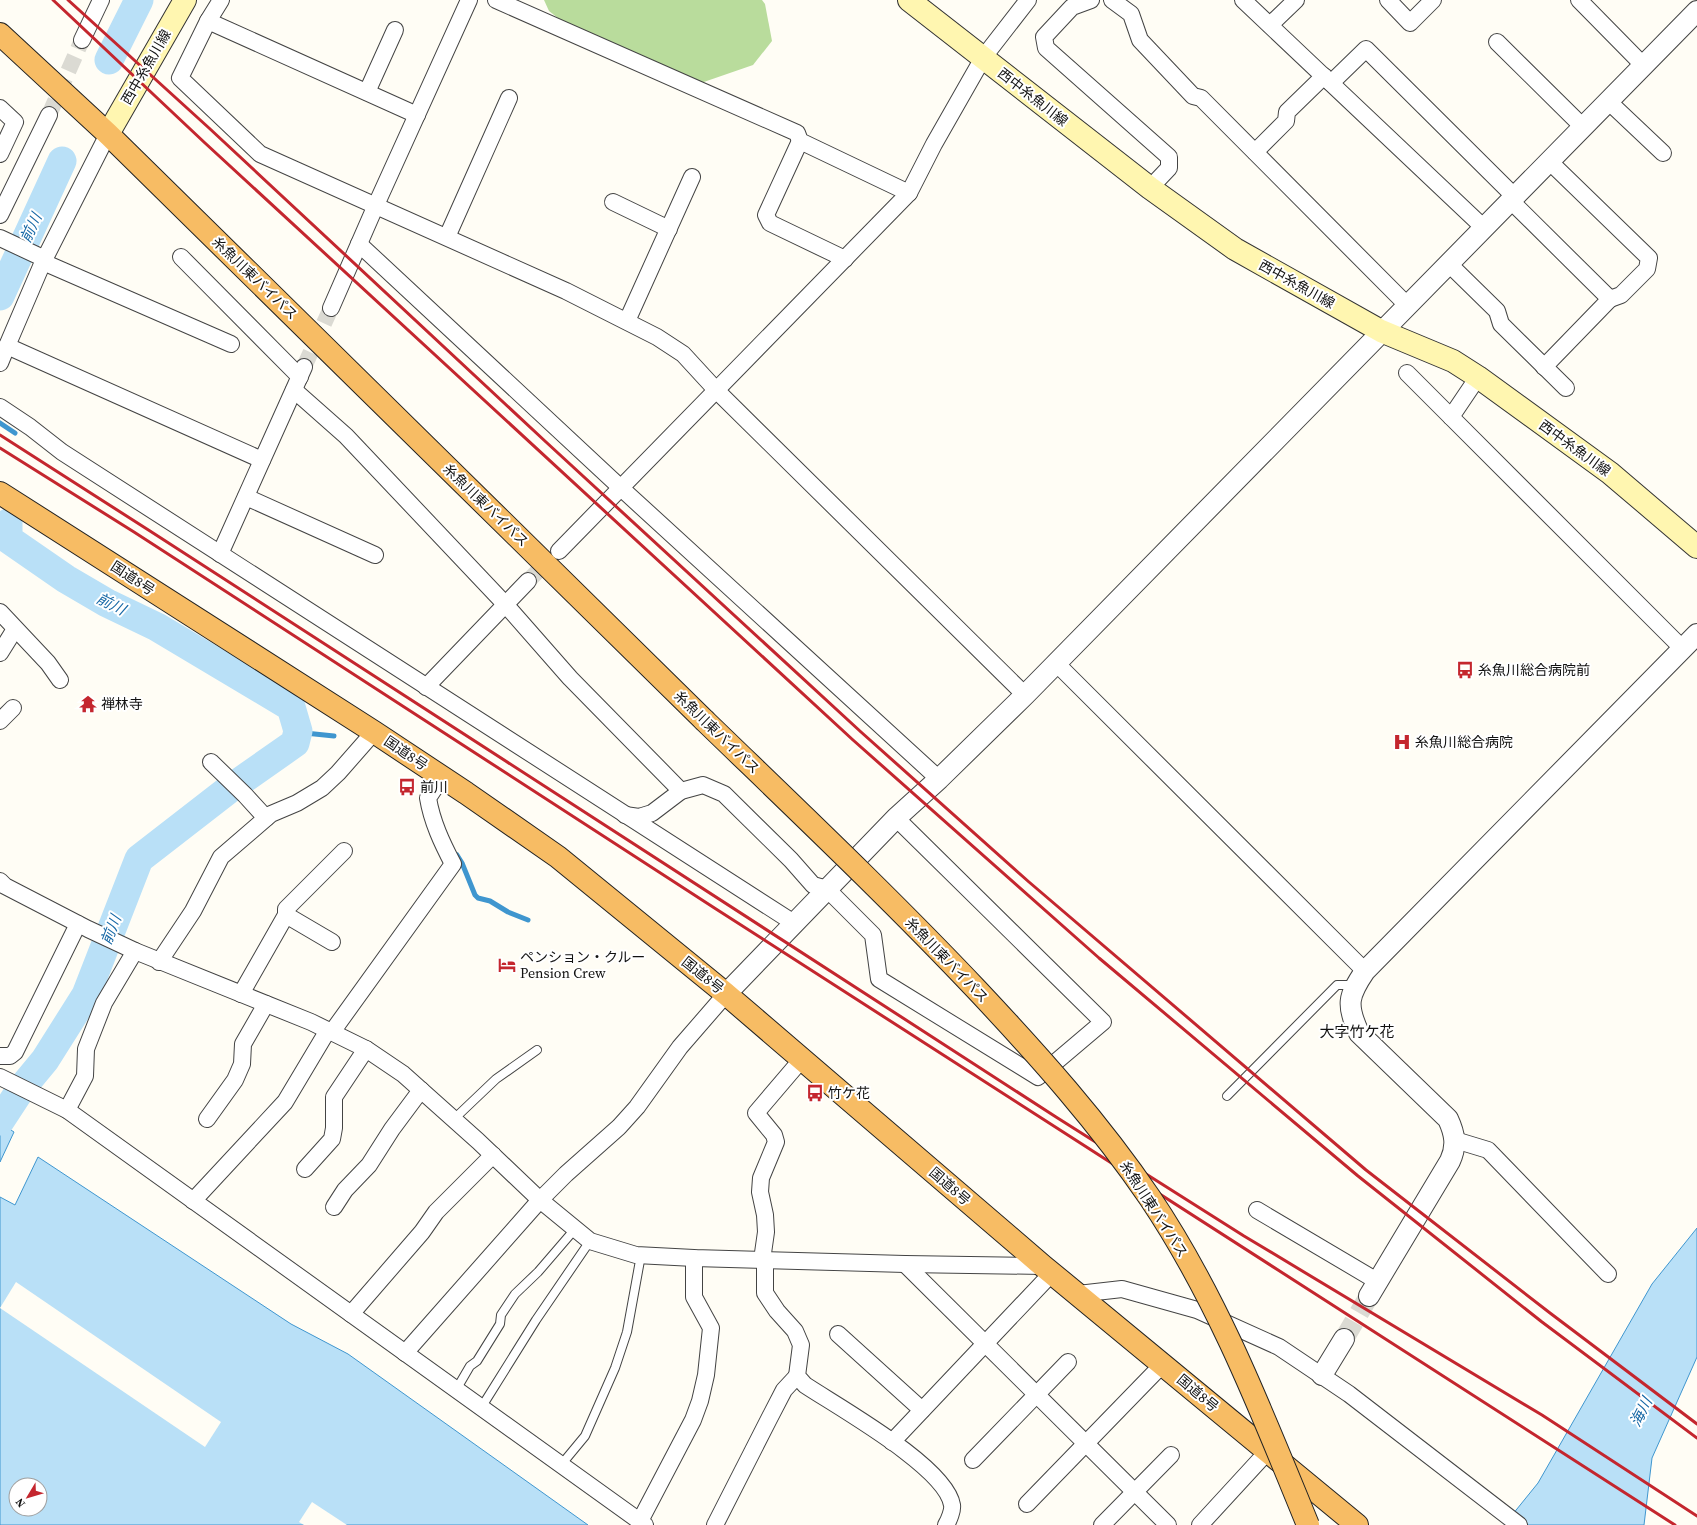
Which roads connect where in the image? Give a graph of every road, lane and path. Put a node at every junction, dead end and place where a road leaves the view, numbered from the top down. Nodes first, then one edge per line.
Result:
1 (100, 0) edge
2 (185, 0) edge
3 (221, 0) edge
4 (470, 0) edge
5 (496, 0) edge
6 (909, 0) edge
7 (1028, 0) edge
8 (1091, 0) edge
9 (1112, 0) edge
10 (1243, 0) edge
11 (1296, 0) edge
12 (1388, 0) edge
13 (1433, 0) edge
14 (1579, 0) edge
15 (1697, 11) edge
16 (208, 21) junction
17 (1270, 25) junction
18 (395, 30) dead end
19 (0, 34) edge
20 (82, 40) tunnel mouth
21 (1497, 42) dead end
22 (983, 58) junction
23 (1643, 65) junction
24 (1327, 80) junction
25 (366, 92) junction
26 (509, 98) dead end
27 (1608, 101) junction
28 (0, 108) edge
29 (49, 115) tunnel mouth
30 (417, 115) junction
31 (1583, 126) junction
32 (108, 134) junction
33 (800, 141) junction
34 (1255, 152) junction
35 (1663, 153) dead end
36 (0, 154) edge
37 (1549, 161) junction
38 (692, 177) dead end
39 (1150, 188) junction
40 (909, 193) junction
41 (1512, 198) junction
42 (613, 202) dead end
43 (376, 205) junction
44 (0, 215) edge
45 (1483, 227) junction
46 (669, 229) junction
47 (447, 237) junction
48 (0, 238) edge
49 (359, 244) junction
50 (181, 257) dead end
51 (845, 259) junction
52 (44, 261) junction
53 (1448, 263) junction
54 (1610, 299) junction
55 (1407, 305) junction
56 (331, 308) tunnel mouth
57 (627, 321) junction
58 (1380, 331) junction
59 (230, 344) dead end
60 (7, 346) junction
61 (0, 363) edge
62 (1544, 367) junction
63 (1407, 373) dead end
64 (1478, 377) junction
65 (299, 378) junction
66 (1566, 388) dead end
67 (717, 391) junction
68 (0, 407) edge
69 (1452, 417) junction
70 (262, 460) junction
71 (621, 488) junction
72 (0, 493) edge
73 (246, 497) junction
74 (1697, 547) edge
75 (559, 551) tunnel mouth
76 (220, 554) junction
77 (375, 555) dead end
78 (528, 581) tunnel mouth
79 (505, 604) junction
80 (0, 612) edge
81 (15, 629) junction
82 (1697, 634) edge
83 (1683, 648) junction
84 (0, 653) edge
85 (1056, 663) junction
86 (60, 680) dead end
87 (426, 687) junction
88 (1025, 694) junction
89 (13, 708) dead end
90 (0, 721) edge
91 (374, 732) junction
92 (211, 762) dead end
93 (442, 777) junction
94 (939, 778) junction
95 (681, 791) junction
96 (625, 815) junction
97 (266, 818) junction
98 (896, 818) junction
99 (344, 851) dead end
100 (0, 881) edge
101 (826, 890) junction
102 (286, 915) junction
103 (794, 923) junction
104 (83, 927) junction
105 (332, 942) dead end
106 (129, 948) junction
107 (159, 962) junction
108 (1360, 978) junction
109 (241, 994) junction
110 (726, 994) junction
111 (266, 1004) junction
112 (330, 1031) junction
113 (366, 1050) junction
114 (537, 1050) dead end
115 (0, 1056) edge
116 (802, 1059) junction
117 (0, 1077) edge
118 (421, 1090) junction
119 (1227, 1096) dead end
120 (66, 1109) junction
121 (207, 1119) dead end
122 (454, 1120) junction
123 (1455, 1140) junction
124 (493, 1155) junction
125 (305, 1169) dead end
126 (540, 1200) junction
127 (193, 1201) junction
128 (334, 1207) dead end
129 (1257, 1210) dead end
130 (575, 1229) junction
131 (590, 1241) junction
132 (641, 1255) junction
133 (694, 1258) junction
134 (763, 1260) junction
135 (905, 1264) junction
136 (1048, 1269) junction
137 (1608, 1274) dead end
138 (1373, 1289) joint
139 (1078, 1294) junction
140 (351, 1314) junction
141 (838, 1334) dead end
142 (1344, 1339) tunnel mouth
143 (985, 1345) junction
144 (405, 1353) junction
145 (1068, 1362) dead end
146 (1163, 1364) junction
147 (1322, 1375) junction
148 (797, 1376) junction
149 (456, 1390) junction
150 (1036, 1394) junction
151 (481, 1408) junction
152 (922, 1410) junction
153 (892, 1442) junction
154 (1086, 1444) junction
155 (1268, 1451) junction
156 (1171, 1455) dead end
157 (973, 1460) dead end
158 (561, 1465) junction
159 (1135, 1492) junction
160 (1027, 1504) dead end
161 (642, 1523) edge
162 (715, 1525) edge
163 (946, 1525) edge
164 (1102, 1525) edge
165 (1168, 1525) edge
166 (1200, 1525) edge
167 (1308, 1525) edge
168 (1357, 1525) edge
169 (1519, 1525) edge

1 - 20 street
2 - 32 main road, 西中糸魚川線
3 - 16 street
4 - 30 street
5 - 33 street
6 - 22 main road, 西中糸魚川線
7 - 22 street
8 - 39 street
9 - 34 street
10 - 17 street
11 - 17 street
12 - 13 street
14 - 23 street
15 - 23 street
16 - 25 street
16 - 43 street
17 - 24 street
18 - 25 street
19 - 32 highway, 糸魚川東バイパス
21 - 31 street
22 - 39 main road, 西中糸魚川線
22 - 40 street
23 - 27 street
24 - 34 street
24 - 41 street
24 - 45 street
25 - 30 street
26 - 47 street
27 - 31 street
27 - 35 street
28 - 36 street
29 - 44 street
30 - 43 street
31 - 37 street
32 - 52 street
32 - 167 highway, 糸魚川東バイパス, bridge
33 - 40 street
33 - 51 street
34 - 55 street
37 - 41 street
37 - 54 street
38 - 46 street
39 - 58 main road, 西中糸魚川線
40 - 51 street
41 - 45 street
41 - 54 street
42 - 46 street
43 - 47 street
43 - 49 street
45 - 53 street
46 - 57 street
47 - 57 street
48 - 52 street
49 - 56 street
49 - 71 street
50 - 65 street
51 - 67 street
52 - 59 street
52 - 60 street
53 - 55 street
53 - 62 street
54 - 62 street
55 - 58 street
57 - 67 street
58 - 64 main road, 西中糸魚川線
58 - 85 street
60 - 61 street
60 - 70 street
62 - 66 street
63 - 69 street
64 - 69 street
64 - 74 main road, 西中糸魚川線
65 - 70 street
65 - 79 street
67 - 71 street
67 - 88 street
68 - 76 street
69 - 83 street
70 - 73 street
71 - 75 street
71 - 94 street
72 - 91 highway, 国道8号
73 - 76 street
73 - 77 street
76 - 87 street
78 - 79 street
79 - 87 street
79 - 95 street
80 - 81 street
81 - 84 street
81 - 86 street
82 - 83 street
83 - 108 street
85 - 88 street
85 - 108 street
87 - 96 street
88 - 94 street
89 - 90 street
91 - 93 highway, 国道8号
91 - 97 street
92 - 97 street
93 - 110 highway, 国道8号
93 - 112 street
94 - 98 street
95 - 96 street
95 - 101 street
96 - 103 street
97 - 107 street
98 - 101 street
98 - 101 street
99 - 102 street
100 - 104 street
101 - 103 street
102 - 105 street
102 - 109 street
103 - 110 street
104 - 106 street
104 - 115 street
106 - 107 street
106 - 120 street
107 - 109 street
108 - 119 lane
108 - 123 street
109 - 111 street
110 - 116 highway, 国道8号
110 - 126 street
111 - 112 street
111 - 121 street
112 - 113 street
112 - 127 street
113 - 118 street
113 - 125 street
114 - 122 lane
116 - 134 street
116 - 136 highway, 国道8号
117 - 120 street
118 - 122 street
118 - 128 street
120 - 127 street
122 - 124 street
123 - 137 street
123 - 138 street
124 - 126 street
124 - 140 street
126 - 130 street
126 - 144 street
127 - 140 street
129 - 138 street
130 - 131 street
130 - 149 lane
131 - 132 street
131 - 151 lane
132 - 133 street
132 - 158 lane
133 - 134 street
133 - 161 street
134 - 135 street
134 - 148 street
135 - 136 street
135 - 143 street
136 - 139 highway, 国道8号
136 - 143 street
139 - 146 highway, 国道8号
139 - 147 street
140 - 144 street
141 - 152 street
142 - 147 street
143 - 150 street
143 - 152 street
144 - 149 street
145 - 150 street
146 - 154 street
146 - 155 highway, 国道8号
147 - 169 street
148 - 153 street
148 - 162 street
149 - 151 street
150 - 154 street
150 - 157 street
151 - 158 street
152 - 153 street
153 - 163 street
154 - 159 street
154 - 160 street
155 - 166 street
155 - 168 highway, 国道8号
156 - 159 street
158 - 161 street
159 - 164 street
159 - 165 street

